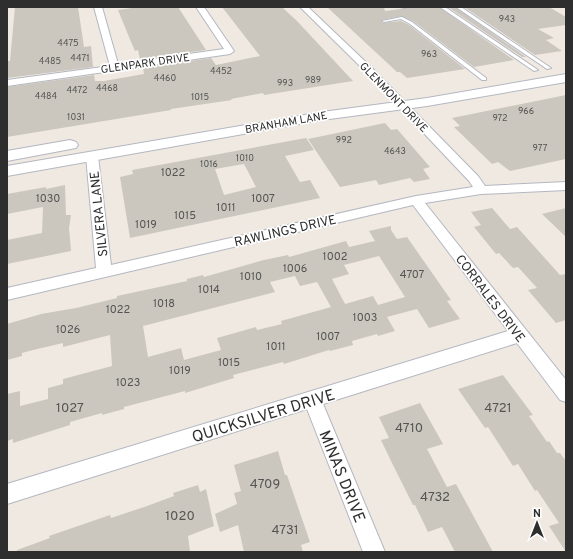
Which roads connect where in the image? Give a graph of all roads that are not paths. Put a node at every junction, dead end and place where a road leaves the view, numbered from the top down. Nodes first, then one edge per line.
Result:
1 (98, 7) edge
2 (200, 7) edge
3 (304, 7) edge
4 (442, 7) edge
5 (458, 7) edge
6 (384, 21) dead end
7 (115, 68) junction
8 (536, 70) junction
9 (559, 70) edge
10 (484, 79) junction
11 (7, 83) edge
12 (391, 94) junction
13 (402, 105) junction
14 (181, 126) dead end
15 (105, 140) dead end
16 (7, 156) edge
17 (92, 156) junction
18 (7, 171) edge
19 (566, 186) edge
20 (481, 190) junction
21 (416, 200) junction
22 (104, 272) junction
23 (7, 294) edge
24 (519, 335) junction
25 (566, 394) edge
26 (312, 400) junction
27 (7, 494) edge
28 (374, 552) edge

1 - 7 street
2 - 7 street, GLENPARK DRIVE
3 - 12 street, GLENMONT DRIVE
4 - 8 lane
5 - 9 lane
6 - 10 lane
7 - 11 street, GLENPARK DRIVE
8 - 9 main road, BRANHAM LANE
8 - 10 main road, BRANHAM LANE
9 - 13 main road, BRANHAM LANE
10 - 12 main road, BRANHAM LANE
12 - 13 street, GLENMONT DRIVE
12 - 14 main road, BRANHAM LANE
13 - 17 main road, BRANHAM LANE
13 - 20 street, GLENMONT DRIVE
15 - 16 main road
17 - 18 main road, BRANHAM LANE
17 - 22 street, SILVERA LANE
19 - 20 street, RAWLINGS DRIVE
20 - 21 street, RAWLINGS DRIVE
21 - 22 street, RAWLINGS DRIVE
21 - 24 street, CORRALES DRIVE
22 - 23 street, RAWLINGS DRIVE
24 - 25 street, CORRALES DRIVE
24 - 26 street, QUICKSILVER DRIVE
26 - 27 street, QUICKSILVER DRIVE
26 - 28 street, MINAS DRIVE

